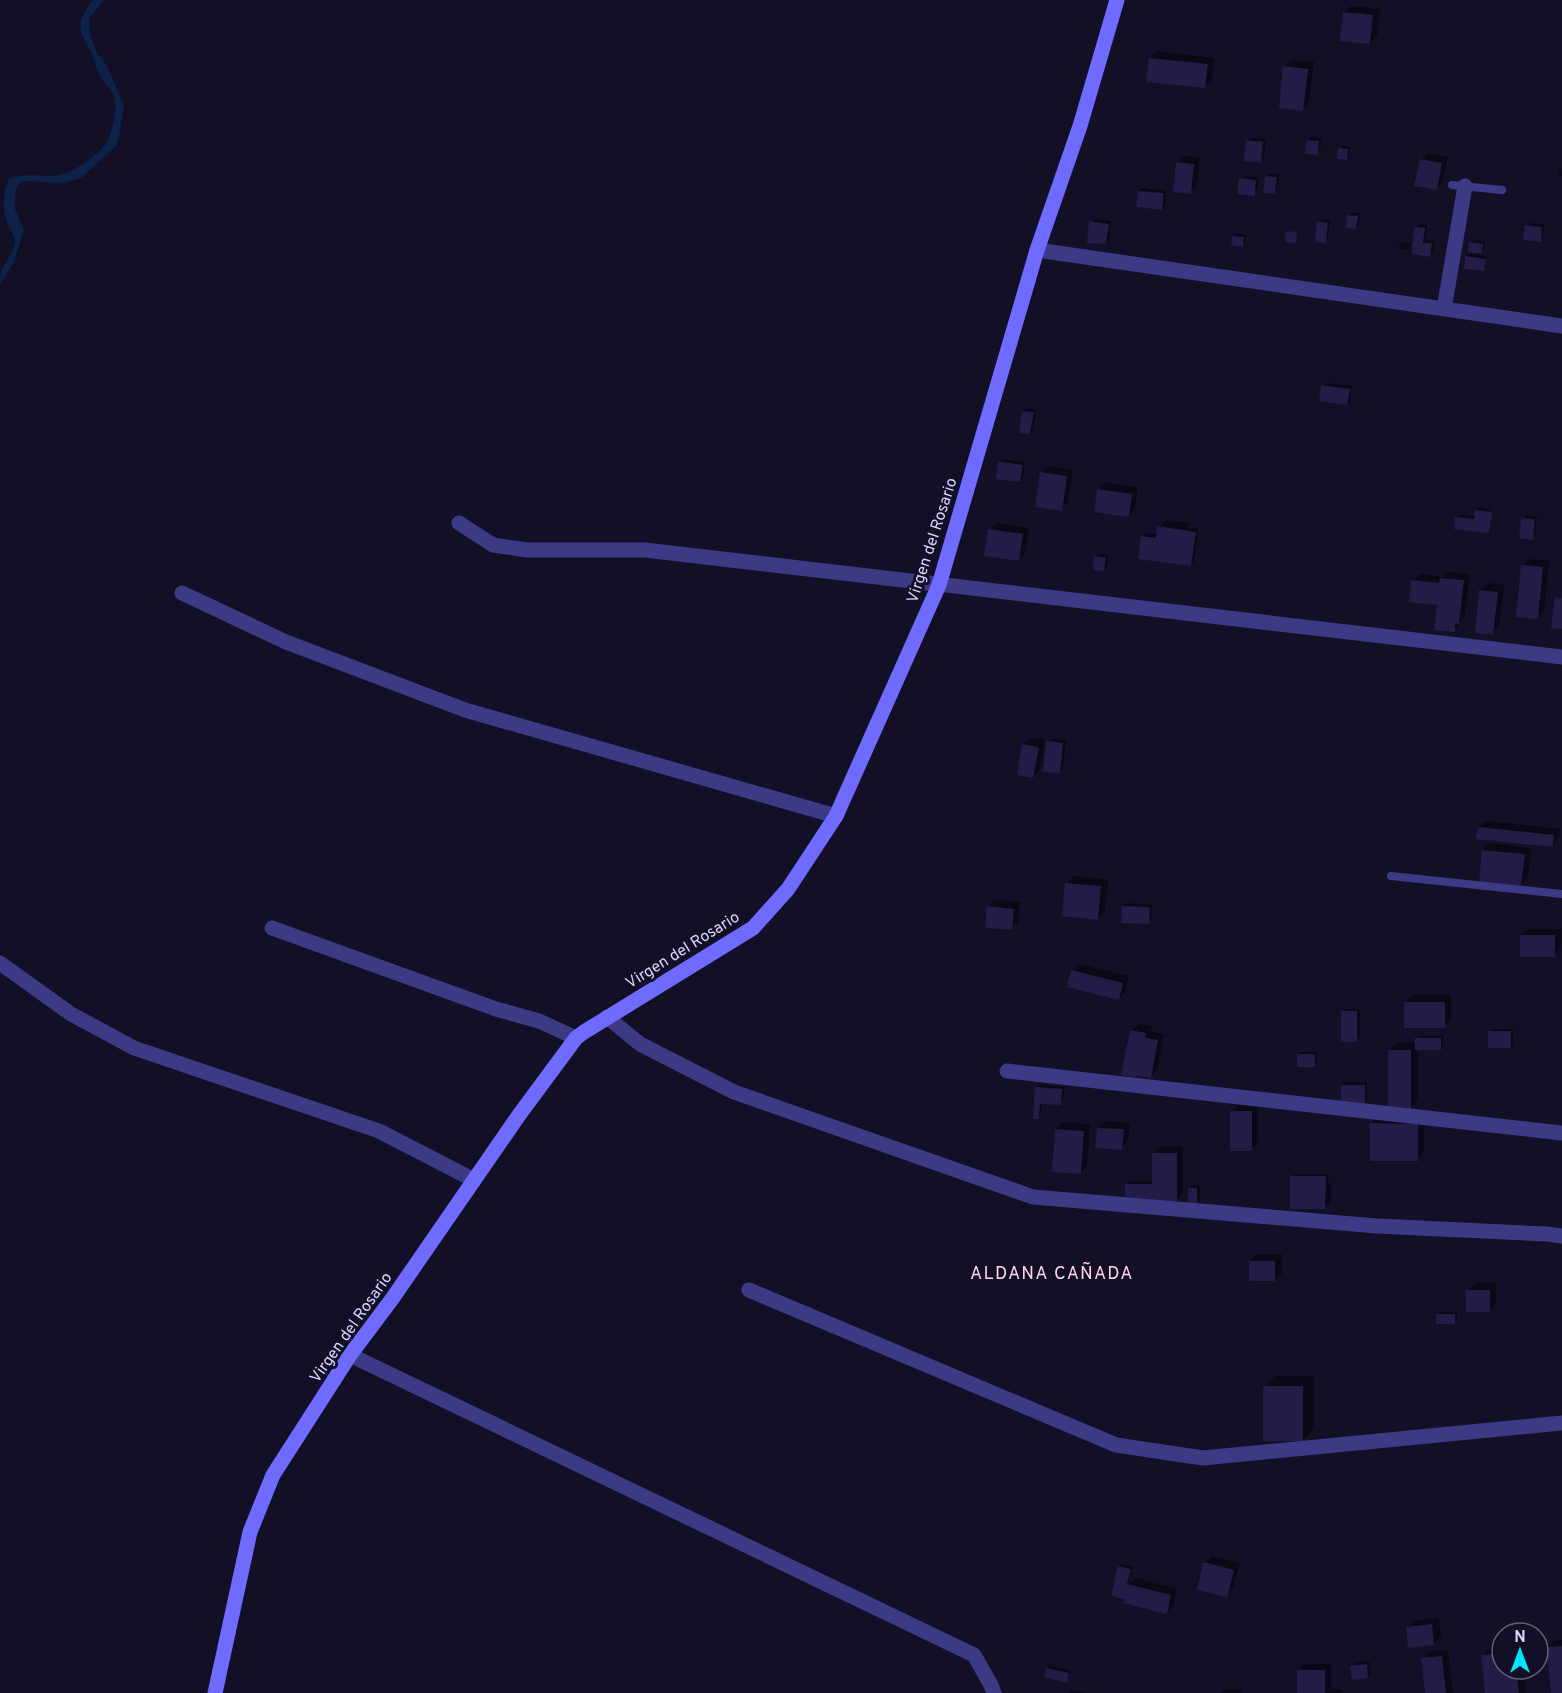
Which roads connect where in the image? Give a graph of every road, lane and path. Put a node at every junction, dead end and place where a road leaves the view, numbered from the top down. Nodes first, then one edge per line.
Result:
1 (1117, 0) edge
2 (1458, 186) joint
3 (1502, 190) dead end
4 (1037, 250) junction
5 (1444, 309) junction
6 (1562, 327) edge
7 (459, 523) dead end
8 (939, 585) junction
9 (182, 593) dead end
10 (1562, 657) edge
11 (836, 816) junction
12 (1391, 876) dead end
13 (1562, 894) edge
14 (272, 928) dead end
15 (0, 963) edge
16 (607, 1017) junction
17 (576, 1038) junction
18 (1007, 1071) dead end
19 (1562, 1133) edge
20 (474, 1180) junction
21 (1562, 1236) edge
22 (749, 1290) dead end
23 (350, 1355) junction
24 (1562, 1423) edge
25 (215, 1693) edge
26 (994, 1693) edge

1 - 4 street, Virgen del Rosario
2 - 3 lane
2 - 5 street
4 - 5 street
4 - 8 street, Virgen del Rosario
5 - 6 street
7 - 8 street
8 - 10 street
8 - 11 street, Virgen del Rosario
9 - 11 street
11 - 16 street, Virgen del Rosario
12 - 13 lane
14 - 17 street
15 - 20 street
16 - 17 street, Virgen del Rosario
16 - 21 street
17 - 20 street, Virgen del Rosario
18 - 19 street
20 - 23 street, Virgen del Rosario
22 - 24 street
23 - 25 street, Virgen del Rosario
23 - 26 street

